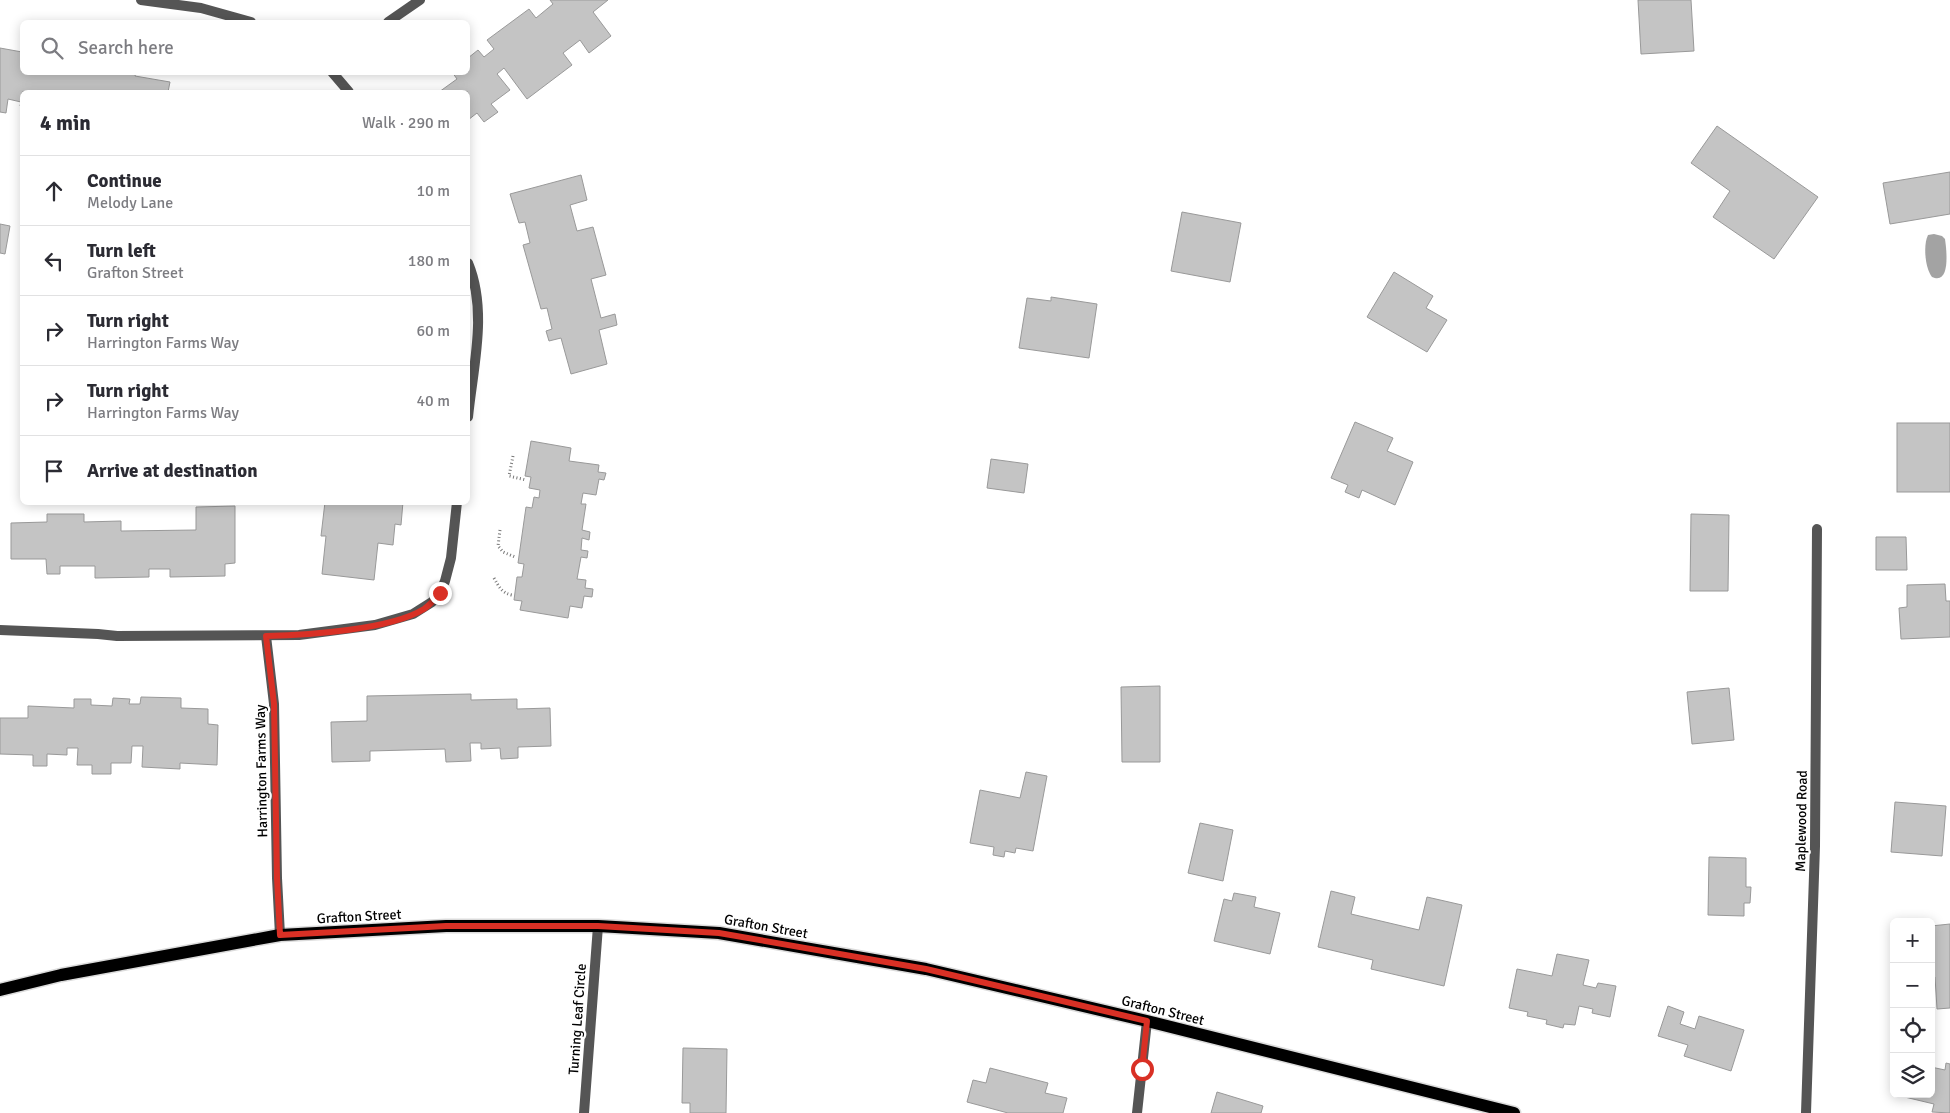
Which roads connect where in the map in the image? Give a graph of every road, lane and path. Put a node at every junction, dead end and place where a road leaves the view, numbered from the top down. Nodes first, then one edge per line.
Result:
1 (141, 0) edge
2 (420, 0) edge
3 (244, 20) edge
4 (391, 20) edge
5 (335, 75) edge
6 (347, 90) edge
7 (470, 269) edge
8 (470, 400) edge
9 (513, 456) dead end
10 (526, 480) dead end
11 (457, 505) edge
12 (1817, 529) dead end
13 (500, 530) dead end
14 (515, 556) dead end
15 (494, 578) dead end
16 (512, 595) dead end
17 (0, 630) edge
18 (266, 636) junction
19 (598, 926) junction
20 (280, 935) junction
21 (0, 990) edge
22 (1147, 1021) junction
23 (584, 1113) edge
24 (1137, 1113) edge
25 (1514, 1113) edge
26 (1806, 1113) edge

1 - 3 street
2 - 4 street
5 - 6 street
7 - 8 street
9 - 10 path
11 - 18 street
12 - 26 street, Maplewood Road
13 - 14 path
15 - 16 path
17 - 18 street
18 - 20 street, Harrington Farms Way
19 - 20 main road, Grafton Street
19 - 22 main road, Grafton Street
19 - 23 street, Turning Leaf Circle
20 - 21 main road, Grafton Street
22 - 24 street
22 - 25 main road, Grafton Street

